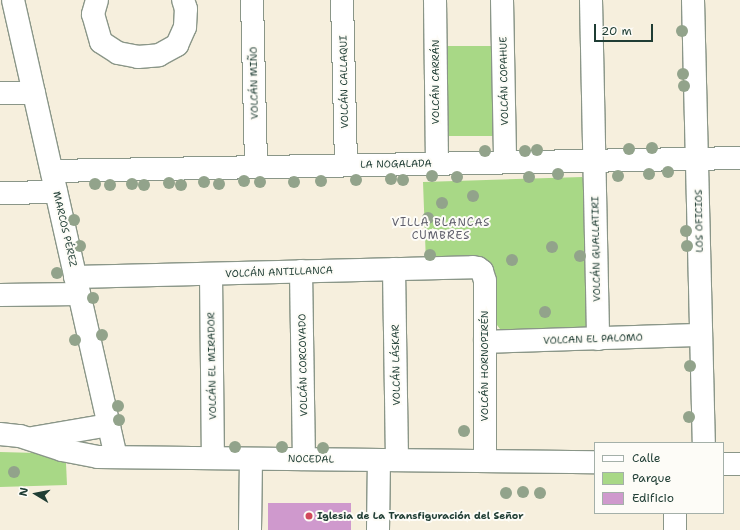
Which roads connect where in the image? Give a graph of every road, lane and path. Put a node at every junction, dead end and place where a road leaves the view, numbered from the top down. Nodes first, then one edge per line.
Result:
1 (13, 0) edge
2 (97, 0) edge
3 (183, 0) edge
4 (252, 0) edge
5 (342, 0) edge
6 (435, 0) edge
7 (502, 0) edge
8 (591, 0) edge
9 (693, 0) edge
10 (0, 93) edge
11 (34, 93) junction
12 (697, 158) junction
13 (740, 158) edge
14 (595, 160) junction
15 (505, 162) junction
16 (437, 163) junction
17 (346, 165) junction
18 (256, 166) junction
19 (52, 171) junction
20 (56, 192) junction
21 (0, 193) edge
22 (394, 269) junction
23 (301, 271) junction
24 (482, 271) joint
25 (211, 274) junction
26 (77, 286) junction
27 (0, 295) edge
28 (701, 335) junction
29 (598, 339) junction
30 (485, 342) junction
31 (109, 425) junction
32 (0, 434) edge
33 (29, 439) junction
34 (704, 442) edge
35 (116, 457) junction
36 (213, 458) junction
37 (251, 459) junction
38 (304, 460) junction
39 (388, 460) junction
40 (485, 461) junction
41 (594, 462) edge
42 (724, 464) edge
43 (740, 464) edge
44 (675, 514) edge
45 (250, 530) edge
46 (378, 530) edge
47 (675, 530) edge

1 - 11 street, MARCOS PÉREZ
2 - 3 street
4 - 18 street, VOLCÁN MIÑO
5 - 17 street, VOLCÁN CALLAQUI
6 - 16 street, VOLCÁN CARRÁN
7 - 15 street, VOLCÁN COPAHUE
8 - 14 street, VOLCÁN GUALLATIRI
9 - 12 street, LOS OFICIOS
10 - 11 street
11 - 19 street, MARCOS PÉREZ
12 - 13 street, LA NOGALADA
12 - 14 street, LA NOGALADA
12 - 28 street, LOS OFICIOS
14 - 15 street, LA NOGALADA
14 - 29 street, VOLCÁN GUALLATIRI
15 - 16 street, LA NOGALADA
16 - 17 street, LA NOGALADA
17 - 18 street, LA NOGALADA
18 - 19 street, LA NOGALADA
19 - 20 street, MARCOS PÉREZ
20 - 21 street
20 - 26 street, MARCOS PÉREZ
22 - 23 street, VOLCÁN ANTILLANCA
22 - 24 street, VOLCÁN ANTILLANCA
22 - 39 street, VOLCÁN LÁSKAR
23 - 25 street, VOLCÁN ANTILLANCA
23 - 38 street, VOLCÁN CORCOVADO
24 - 30 street, VOLCÁN HORNOPIRÉN
25 - 26 street, VOLCÁN ANTILLANCA
25 - 36 street, VOLCÁN EL MIRADOR
26 - 27 street, VOLCÁN ANTILLANCA
26 - 31 street, MARCOS PÉREZ
28 - 29 street, VOLCAN EL PALOMO
28 - 34 street, LOS OFICIOS
29 - 30 street, VOLCAN EL PALOMO
30 - 40 street, VOLCÁN HORNOPIRÉN
31 - 33 street, NOCEDAL
31 - 35 street, MARCOS PÉREZ
32 - 33 street, NOCEDAL
33 - 35 street, NOCEDAL
35 - 36 street, NOCEDAL
36 - 37 street, NOCEDAL
37 - 38 street, NOCEDAL
37 - 45 street
38 - 39 street, NOCEDAL
39 - 40 street, NOCEDAL
39 - 46 street, VOLCÁN LÁSKAR
40 - 41 street, NOCEDAL
42 - 43 street
44 - 47 street

